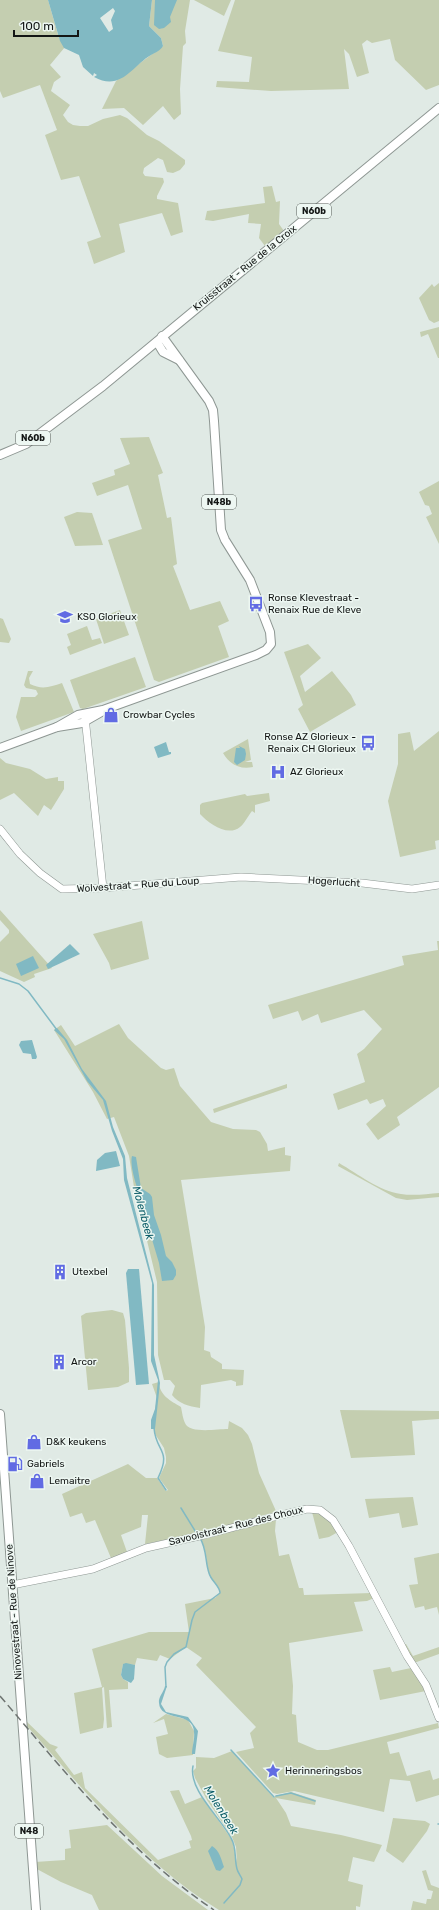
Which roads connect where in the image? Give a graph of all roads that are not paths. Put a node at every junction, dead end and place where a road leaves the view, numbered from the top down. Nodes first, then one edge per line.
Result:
1 (439, 108) edge
2 (160, 339) junction
3 (0, 456) edge
4 (80, 719) junction
5 (0, 748) edge
6 (0, 828) edge
7 (229, 878) joint
8 (439, 885) edge
9 (103, 888) junction
10 (0, 1414) edge
11 (12, 1585) junction
12 (439, 1718) edge
13 (36, 1910) edge

1 - 2 main road, Kruisstraat - Rue de la Croix / N60b
2 - 3 main road, Kruisstraat - Rue de la Croix / N60b
2 - 4 main road, N48b
4 - 5 main road, N48b
4 - 9 street
6 - 9 street, Wolvestraat - Rue du Loup
7 - 8 street, Hogerlucht
7 - 9 street, Wolvestraat - Rue du Loup
10 - 11 main road, Ninovestraat - Rue de Ninove / N48
11 - 12 street, Savooistraat - Rue des Choux
11 - 13 main road, Ninovestraat - Rue de Ninove / N48

